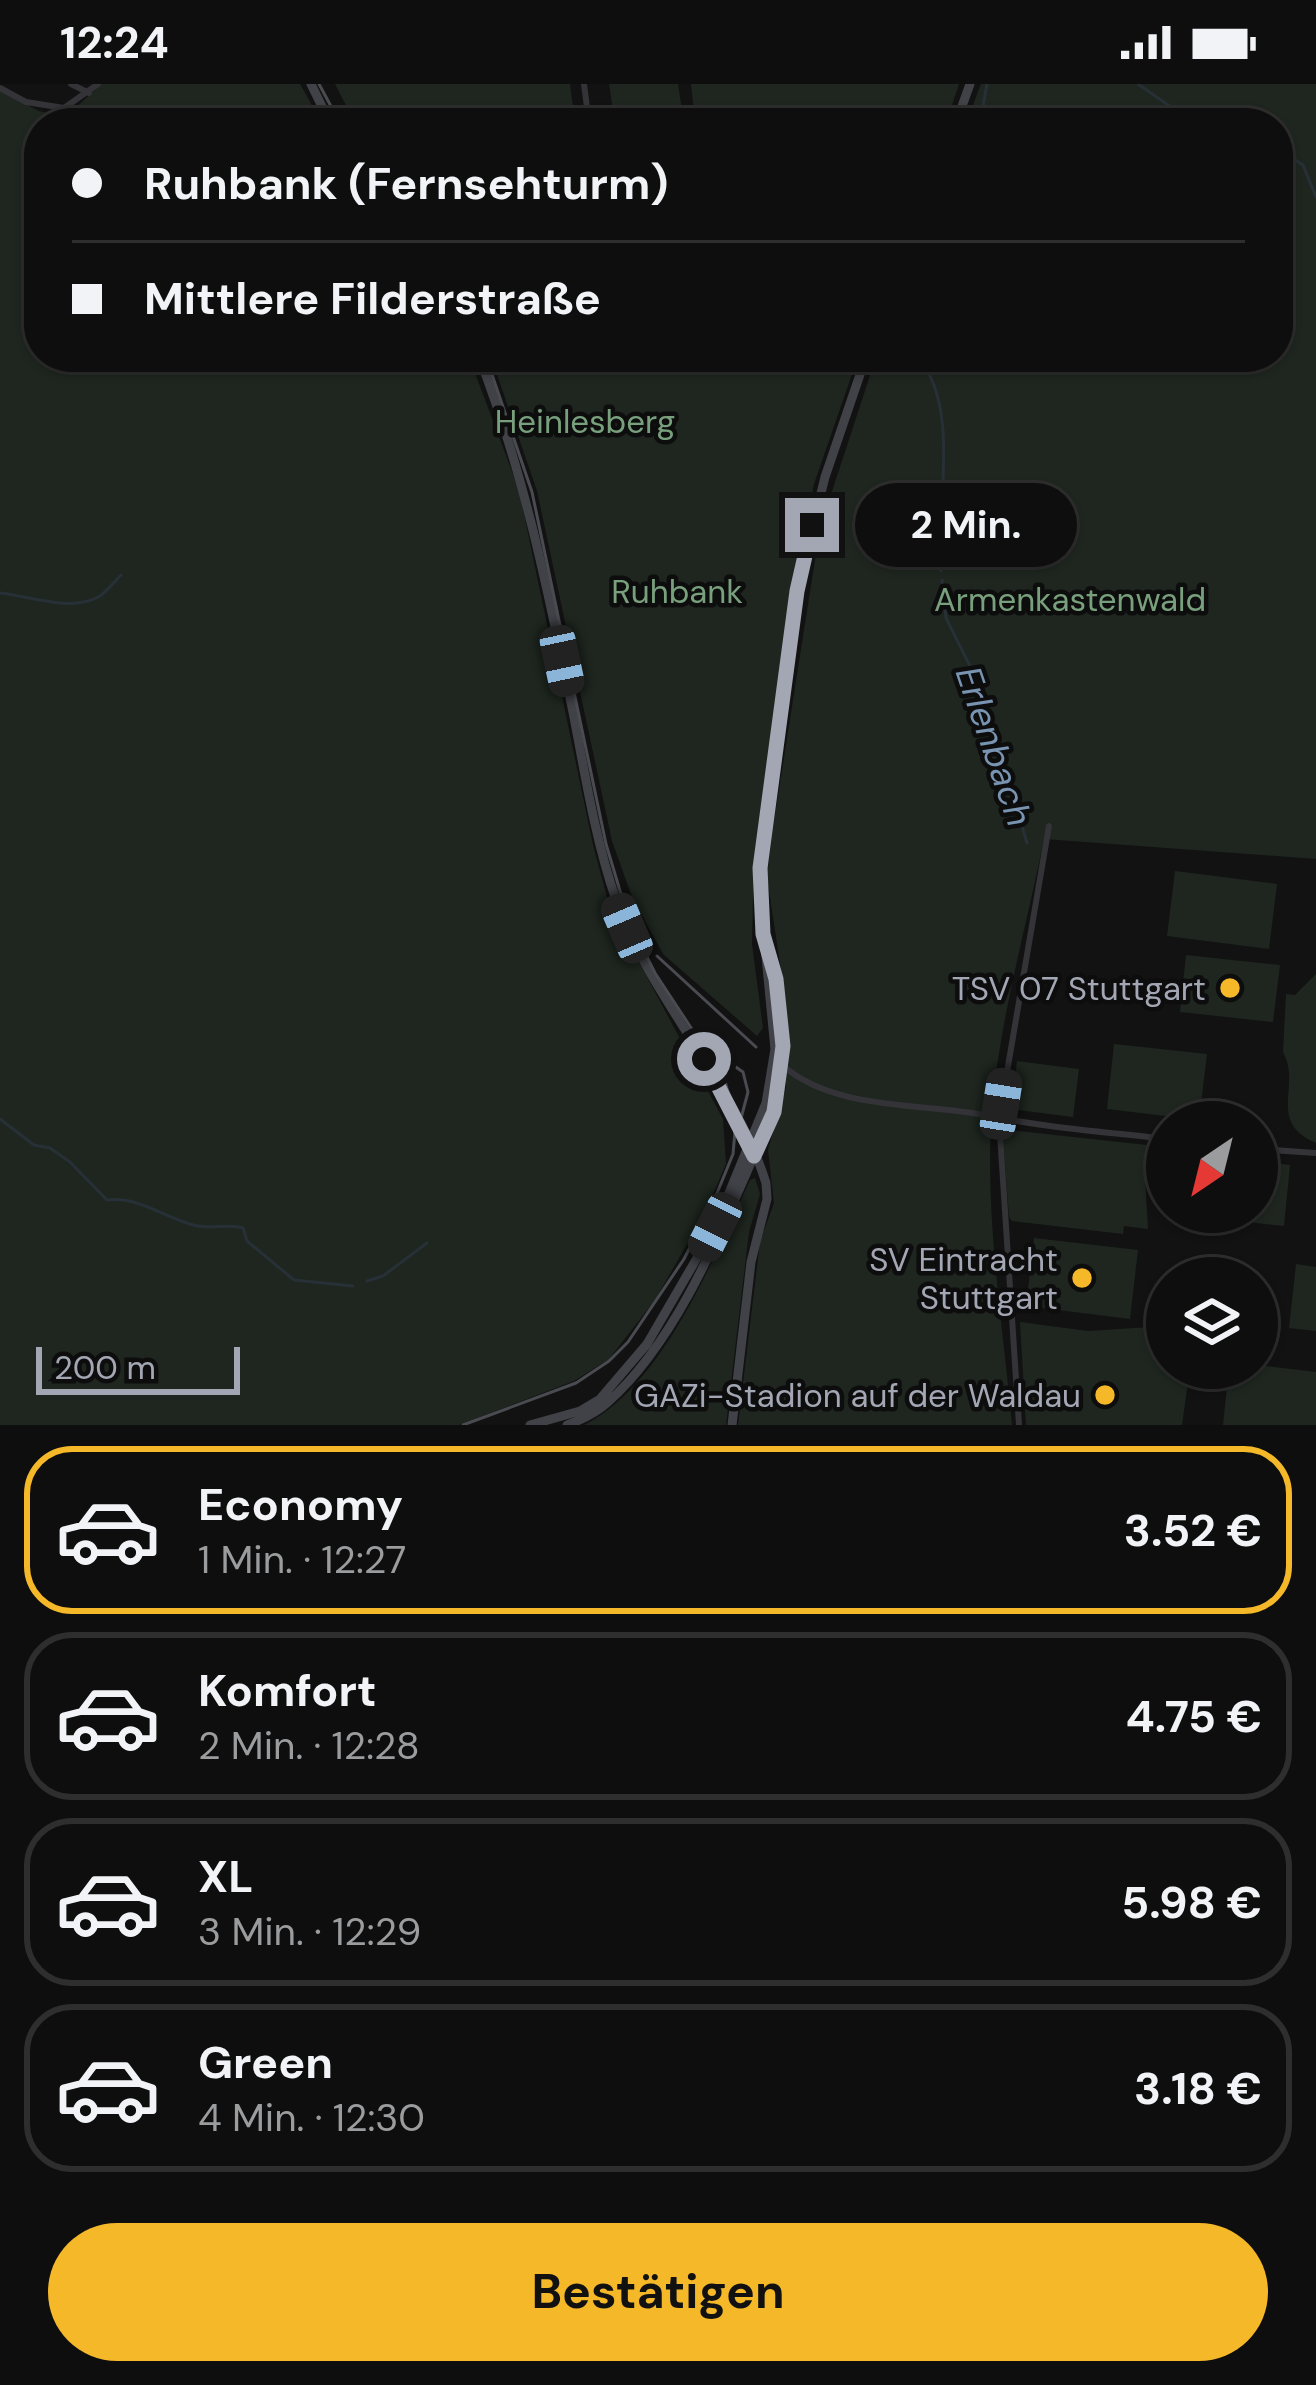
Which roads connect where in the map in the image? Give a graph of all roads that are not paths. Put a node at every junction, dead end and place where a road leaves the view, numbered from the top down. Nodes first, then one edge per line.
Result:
1 (71, 84) edge
2 (98, 84) edge
3 (0, 88) edge
4 (88, 93) junction
5 (48, 108) edge
6 (64, 108) edge
7 (484, 372) edge
8 (861, 372) edge
9 (1049, 826) dead end
10 (763, 934) junction
11 (775, 1049) junction
12 (782, 1065) junction
13 (766, 1102) junction
14 (734, 1116) junction
15 (999, 1119) junction
16 (1146, 1136) edge
17 (751, 1151) junction
18 (1278, 1151) edge
19 (1316, 1154) edge
20 (571, 1424) edge
21 (530, 1425) edge
22 (732, 1425) edge
23 (1018, 1425) edge

1 - 4 street
2 - 4 street
3 - 5 street
4 - 6 street
7 - 14 main road
8 - 10 main road
9 - 15 street
10 - 11 main road
10 - 12 main road
11 - 12 main road
11 - 13 main road
12 - 15 street
12 - 17 main road
13 - 14 main road
13 - 17 main road
14 - 17 main road
15 - 16 street
15 - 23 street
17 - 20 main road
17 - 21 main road
17 - 22 main road
18 - 19 street

